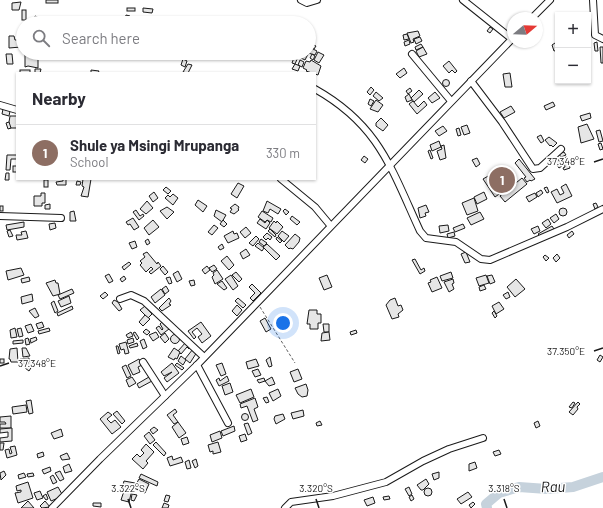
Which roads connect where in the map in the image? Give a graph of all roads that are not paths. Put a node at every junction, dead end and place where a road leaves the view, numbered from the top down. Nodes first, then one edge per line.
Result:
1 (300, 0) edge
2 (318, 0) edge
3 (463, 0) edge
4 (550, 0) edge
5 (593, 0) edge
6 (538, 12) edge
7 (507, 33) edge
8 (603, 39) edge
9 (507, 44) edge
10 (412, 54) dead end
11 (471, 81) junction
12 (316, 90) edge
13 (451, 101) junction
14 (0, 104) edge
15 (16, 110) edge
16 (562, 149) dead end
17 (390, 164) junction
18 (282, 180) edge
19 (603, 209) edge
20 (0, 216) edge
21 (61, 218) dead end
22 (330, 225) junction
23 (120, 299) dead end
24 (204, 357) junction
25 (143, 362) dead end
26 (197, 364) junction
27 (165, 396) junction
28 (228, 423) dead end
29 (483, 438) dead end
30 (52, 508) edge
31 (284, 508) edge

1 - 2 street
3 - 7 street
4 - 6 street
5 - 8 street
9 - 11 street
10 - 13 street
11 - 13 street
11 - 16 street
12 - 17 street
13 - 17 street
14 - 15 street
17 - 19 street
17 - 22 street
18 - 22 street
20 - 21 street
22 - 24 street
23 - 24 street
24 - 26 street
25 - 27 street
26 - 27 street
26 - 28 street
27 - 30 street
29 - 31 street

